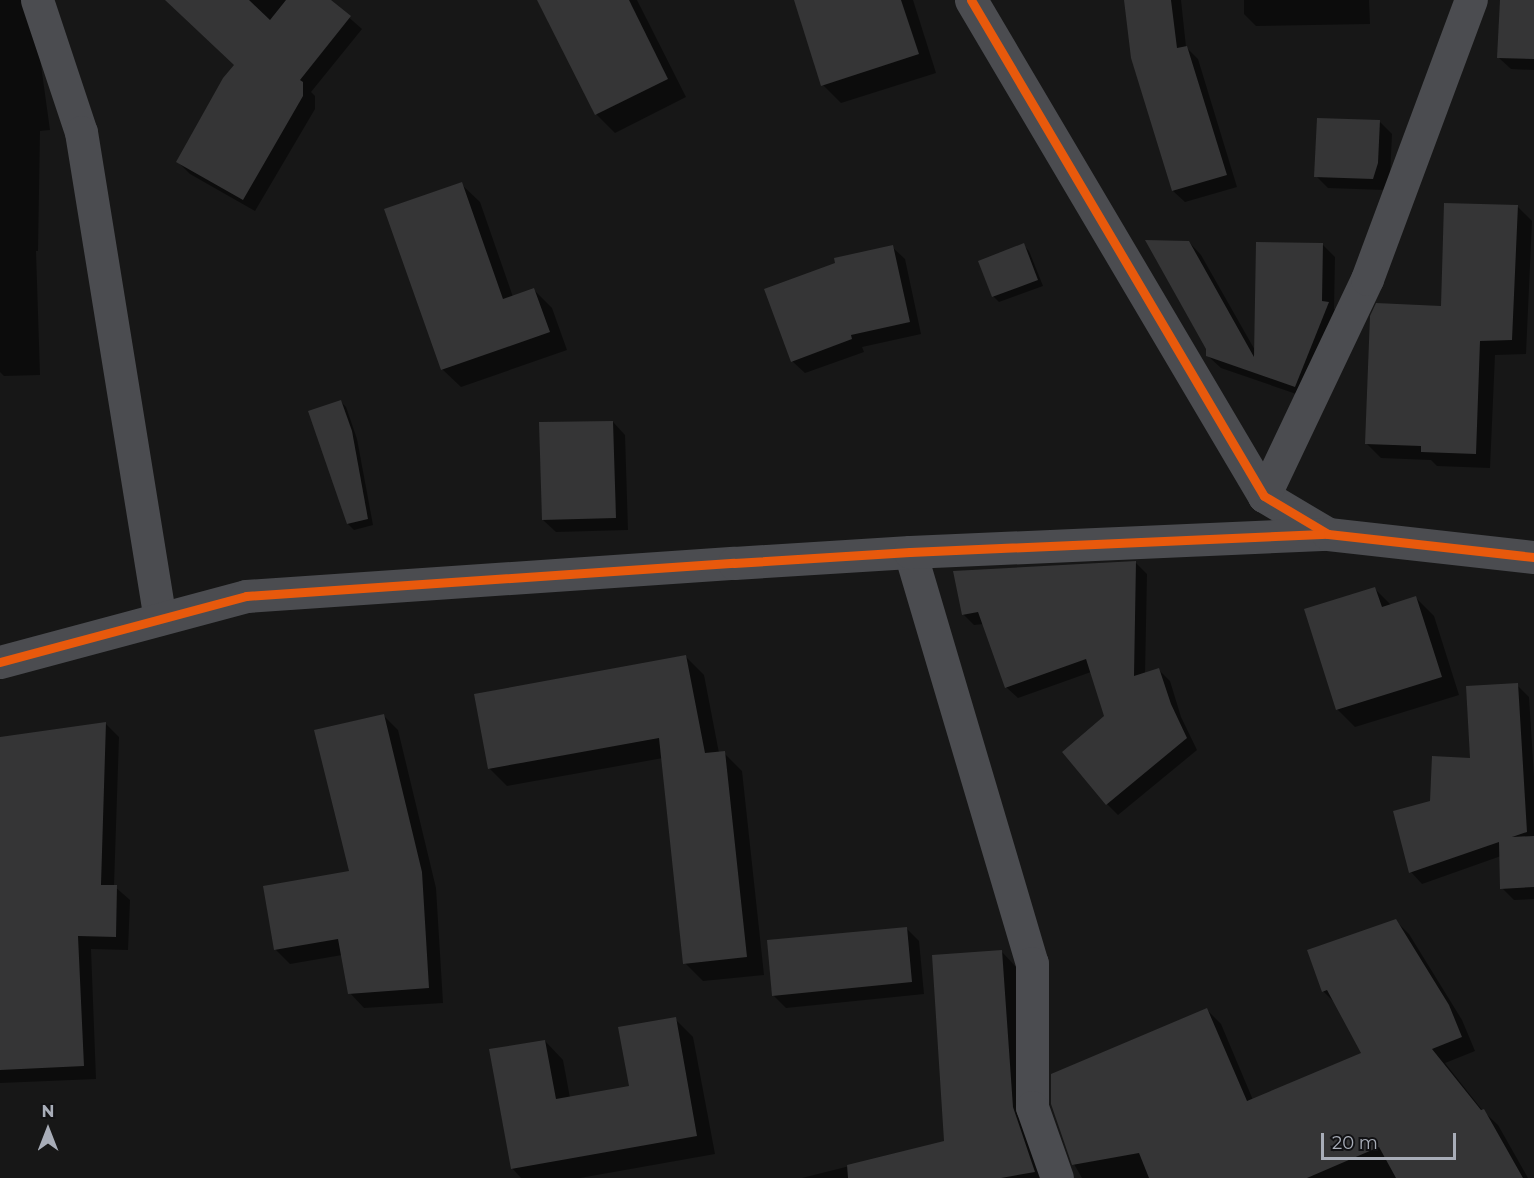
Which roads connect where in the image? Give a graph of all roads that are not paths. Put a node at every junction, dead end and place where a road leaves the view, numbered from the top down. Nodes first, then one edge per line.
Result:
1 (37, 0) edge
2 (971, 0) edge
3 (1471, 0) edge
4 (1264, 496) junction
5 (1328, 534) junction
6 (910, 552) junction
7 (1534, 556) edge
8 (160, 619) junction
9 (0, 662) edge
10 (1057, 1178) edge

1 - 8 street
2 - 4 street
3 - 4 street
4 - 5 street
5 - 6 street
5 - 7 street
6 - 8 street
6 - 10 street
8 - 9 street

